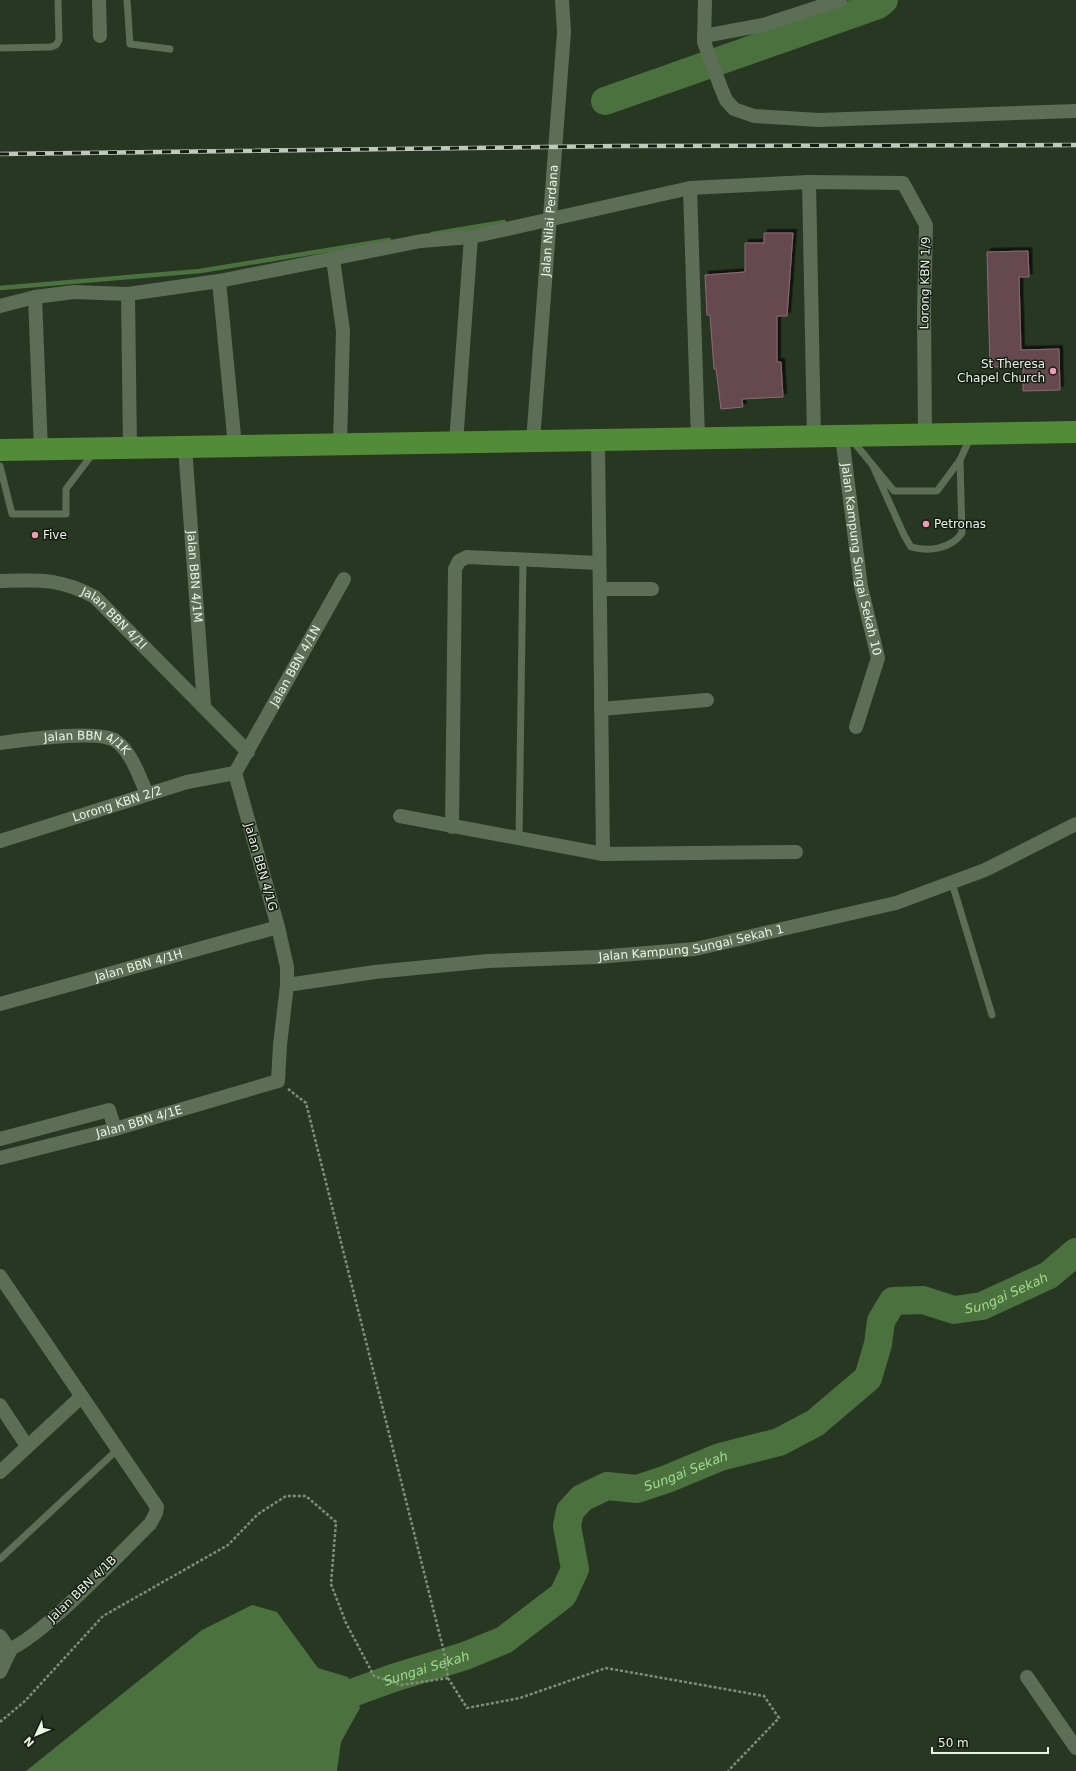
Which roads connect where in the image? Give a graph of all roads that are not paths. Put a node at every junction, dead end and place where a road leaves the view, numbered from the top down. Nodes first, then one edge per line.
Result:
1 (58, 0) edge
2 (100, 0) edge
3 (127, 0) edge
4 (562, 0) edge
5 (705, 0) edge
6 (840, 0) edge
7 (824, 2) edge
8 (100, 36) dead end
9 (704, 39) junction
10 (0, 48) edge
11 (170, 49) dead end
12 (1076, 111) edge
13 (809, 182) junction
14 (690, 188) junction
15 (471, 237) junction
16 (333, 259) junction
17 (219, 281) junction
18 (128, 294) junction
19 (35, 297) junction
20 (0, 306) edge
21 (1076, 432) edge
22 (972, 434) junction
23 (925, 435) junction
24 (846, 436) junction
25 (814, 437) junction
26 (698, 439) junction
27 (598, 440) junction
28 (533, 442) junction
29 (456, 443) junction
30 (340, 444) junction
31 (235, 446) junction
32 (185, 447) junction
33 (130, 448) junction
34 (97, 449) junction
35 (0, 450) edge
36 (41, 450) junction
37 (960, 460) junction
38 (0, 466) edge
39 (873, 466) junction
40 (523, 560) junction
41 (599, 563) junction
42 (344, 579) dead end
43 (0, 581) edge
44 (600, 589) junction
45 (652, 589) dead end
46 (707, 700) dead end
47 (204, 706) junction
48 (601, 709) junction
49 (856, 727) dead end
50 (0, 743) edge
51 (248, 752) junction
52 (235, 774) junction
53 (147, 794) junction
54 (400, 816) dead end
55 (1076, 824) edge
56 (452, 827) junction
57 (519, 840) junction
58 (0, 841) edge
59 (796, 852) dead end
60 (603, 854) junction
61 (952, 883) junction
62 (278, 926) junction
63 (287, 985) junction
64 (0, 1004) edge
65 (992, 1016) dead end
66 (278, 1081) joint
67 (115, 1129) junction
68 (0, 1139) edge
69 (0, 1158) edge
70 (0, 1276) edge
71 (81, 1397) junction
72 (0, 1405) edge
73 (27, 1446) junction
74 (117, 1450) junction
75 (0, 1472) edge
76 (0, 1560) edge
77 (0, 1636) edge
78 (5, 1652) edge
79 (0, 1672) edge
80 (1027, 1677) dead end
81 (1076, 1748) edge

1 - 10 lane
2 - 8 street
3 - 11 lane
4 - 28 street, Jalan Nilai Perdana
5 - 9 street
6 - 7 street
7 - 9 street
9 - 12 street
13 - 14 street
13 - 23 street, Lorong KBN 1/9
13 - 25 street
14 - 15 street
14 - 26 street
15 - 16 street
15 - 29 street
16 - 17 street
16 - 30 street
17 - 18 street
17 - 31 street
18 - 19 street
18 - 33 street
19 - 20 street
19 - 36 street
21 - 22 main road
22 - 23 main road
22 - 37 lane
23 - 24 main road
24 - 25 main road
24 - 39 lane
24 - 49 street, Jalan Kampung Sungai Sekah 10
25 - 26 main road
26 - 27 main road
27 - 28 main road
27 - 41 street
28 - 29 main road
29 - 30 main road
30 - 31 main road
31 - 32 main road
32 - 33 main road
32 - 47 street, Jalan BBN 4/1M
33 - 34 main road
34 - 36 main road
34 - 38 lane
35 - 36 main road
37 - 39 lane
37 - 39 lane
40 - 41 street
40 - 56 street
40 - 57 lane
41 - 44 street
42 - 51 street, Jalan BBN 4/1N
43 - 47 street, Jalan BBN 4/1I
44 - 45 street
44 - 48 street
46 - 48 street
47 - 51 street, Jalan BBN 4/1I
48 - 60 street
50 - 53 street, Jalan BBN 4/1K
51 - 52 street
52 - 53 street, Lorong KBN 2/2
52 - 62 street, Jalan BBN 4/1G
53 - 58 street, Lorong KBN 2/2
54 - 56 street
55 - 61 street, Jalan Kampung Sungai Sekah 1
56 - 57 street
57 - 60 street
59 - 60 street
61 - 63 street, Jalan Kampung Sungai Sekah 1
61 - 65 lane
62 - 63 street, Jalan BBN 4/1G
62 - 64 street, Jalan BBN 4/1H
63 - 66 street, Jalan BBN 4/1G
66 - 67 street, Jalan BBN 4/1E
67 - 68 street
67 - 69 street, Jalan BBN 4/1E
70 - 71 street
71 - 73 street
71 - 74 street
72 - 73 street
73 - 75 street
74 - 76 lane
74 - 78 street, Jalan BBN 4/1B
77 - 78 street
78 - 79 street, Jalan BBN 4/1B
80 - 81 street

